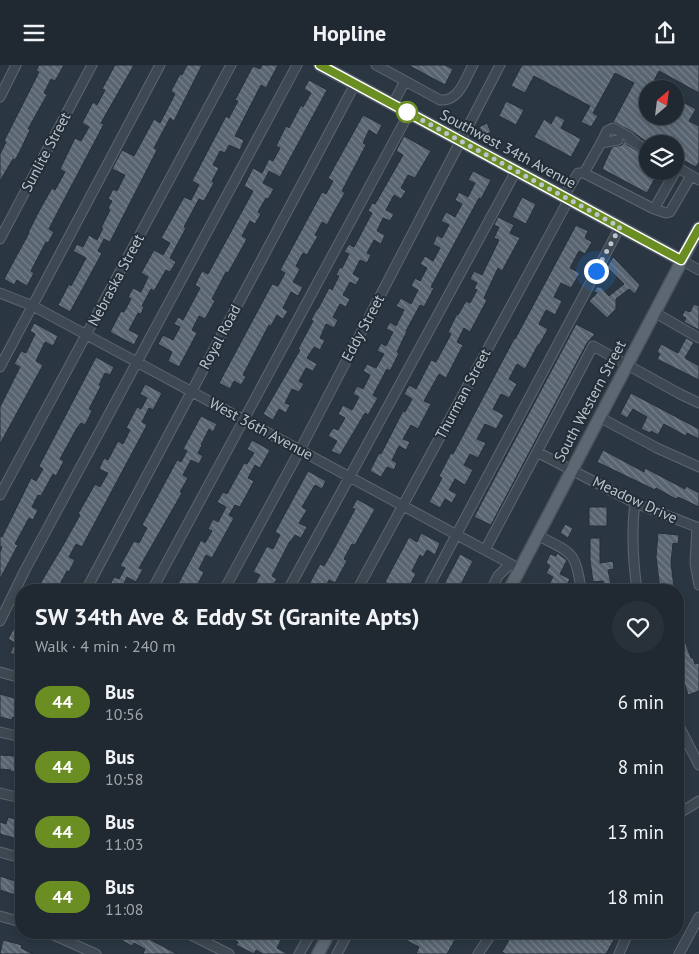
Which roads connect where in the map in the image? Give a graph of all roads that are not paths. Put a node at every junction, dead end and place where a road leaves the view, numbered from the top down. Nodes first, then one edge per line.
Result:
1 (16, 65) edge
2 (92, 65) edge
3 (160, 65) edge
4 (231, 65) edge
5 (298, 65) edge
6 (320, 65) edge
7 (376, 65) edge
8 (473, 65) edge
9 (500, 65) edge
10 (405, 81) junction
11 (355, 84) junction
12 (0, 97) edge
13 (393, 105) junction
14 (409, 113) junction
15 (460, 141) junction
16 (601, 143) junction
17 (636, 143) junction
18 (639, 144) edge
19 (516, 171) junction
20 (684, 172) edge
21 (584, 173) junction
22 (695, 178) edge
23 (669, 180) edge
24 (566, 198) junction
25 (654, 209) junction
26 (620, 227) junction
27 (699, 227) edge
28 (0, 239) edge
29 (681, 260) junction
30 (699, 270) edge
31 (0, 293) edge
32 (33, 306) junction
33 (654, 313) junction
34 (86, 335) junction
35 (699, 338) edge
36 (138, 362) junction
37 (626, 365) junction
38 (0, 367) edge
39 (191, 391) junction
40 (699, 403) edge
41 (599, 417) junction
42 (243, 419) junction
43 (300, 450) junction
44 (538, 452) junction
45 (699, 467) edge
46 (572, 470) junction
47 (349, 477) junction
48 (0, 495) edge
49 (635, 503) junction
50 (403, 506) junction
51 (698, 528) edge
52 (457, 535) junction
53 (537, 535) junction
54 (485, 550) junction
55 (515, 567) junction
56 (19, 584) edge
57 (89, 584) edge
58 (155, 584) edge
59 (227, 584) edge
60 (291, 584) edge
61 (360, 584) edge
62 (430, 584) edge
63 (494, 584) edge
64 (511, 584) edge
65 (580, 584) edge
66 (636, 584) edge
67 (699, 585) edge
68 (15, 592) edge
69 (0, 621) edge
70 (0, 672) edge
71 (15, 676) edge
72 (0, 732) edge
73 (15, 736) edge
74 (684, 736) edge
75 (699, 765) edge
76 (0, 793) edge
77 (15, 797) edge
78 (699, 801) edge
79 (684, 810) edge
80 (0, 852) edge
81 (15, 856) edge
82 (0, 916) edge
83 (699, 917) edge
84 (15, 920) edge
85 (62, 939) edge
86 (198, 939) edge
87 (308, 939) edge
88 (326, 939) edge
89 (345, 939) edge
90 (488, 939) edge
91 (625, 939) edge
92 (96, 954) edge
93 (229, 954) edge
94 (299, 954) edge
95 (318, 954) edge
96 (337, 954) edge
97 (478, 954) edge
98 (619, 954) edge
99 (679, 954) edge

1 - 12 street
2 - 28 street, Sunlite Street
3 - 32 street
4 - 34 street, Nebraska Street
5 - 36 street
6 - 11 main road, Southwest 34th Avenue
7 - 10 street
8 - 10 street
9 - 15 street, Eddy Street
10 - 13 street
11 - 13 main road, Southwest 34th Avenue
11 - 39 street, Royal Road
13 - 14 main road, Southwest 34th Avenue
14 - 15 main road, Southwest 34th Avenue
14 - 42 street
15 - 19 main road, Southwest 34th Avenue
15 - 43 street, Eddy Street
16 - 17 street
16 - 17 street
16 - 21 street
17 - 18 street
19 - 24 main road, Southwest 34th Avenue
19 - 47 street
20 - 22 street
21 - 24 street, Thurman Street
21 - 25 street
22 - 25 street
23 - 25 street
24 - 26 main road, Southwest 34th Avenue
24 - 50 street, Thurman Street
26 - 29 main road, Southwest 34th Avenue
26 - 52 street
27 - 29 main road, South Western Street
29 - 30 street
29 - 33 main road, South Western Street
31 - 32 street, West 36th Avenue
32 - 34 street, West 36th Avenue
32 - 38 street
33 - 35 street
33 - 37 main road, South Western Street
34 - 36 street, West 36th Avenue
34 - 48 street, Nebraska Street
36 - 39 street, West 36th Avenue
36 - 56 street
37 - 40 street
37 - 41 main road, South Western Street
37 - 44 street
39 - 42 street, West 36th Avenue
39 - 57 street, Royal Road
41 - 45 street
41 - 46 main road, South Western Street
42 - 43 street, West 36th Avenue
42 - 58 street
43 - 47 street, West 36th Avenue
43 - 59 street, Eddy Street
44 - 46 street, Meadow Drive
44 - 54 street
46 - 49 street, Meadow Drive
46 - 53 main road, South Western Street
47 - 50 street, West 36th Avenue
47 - 60 street
49 - 51 street, Meadow Drive
49 - 66 street
50 - 52 street, West 36th Avenue
50 - 61 street, Thurman Street
51 - 67 street
52 - 54 street, West 36th Avenue
52 - 62 street
53 - 55 main road, South Western Street
53 - 65 street
54 - 55 street, West 36th Avenue
55 - 63 street
55 - 64 main road, South Western Street
68 - 69 street
70 - 71 street
72 - 73 street
74 - 75 street
76 - 77 street
78 - 79 street
80 - 81 street
82 - 84 street
83 - 99 street
85 - 92 street
86 - 93 street
87 - 94 street
88 - 95 main road
89 - 96 street
90 - 97 street
91 - 98 street

